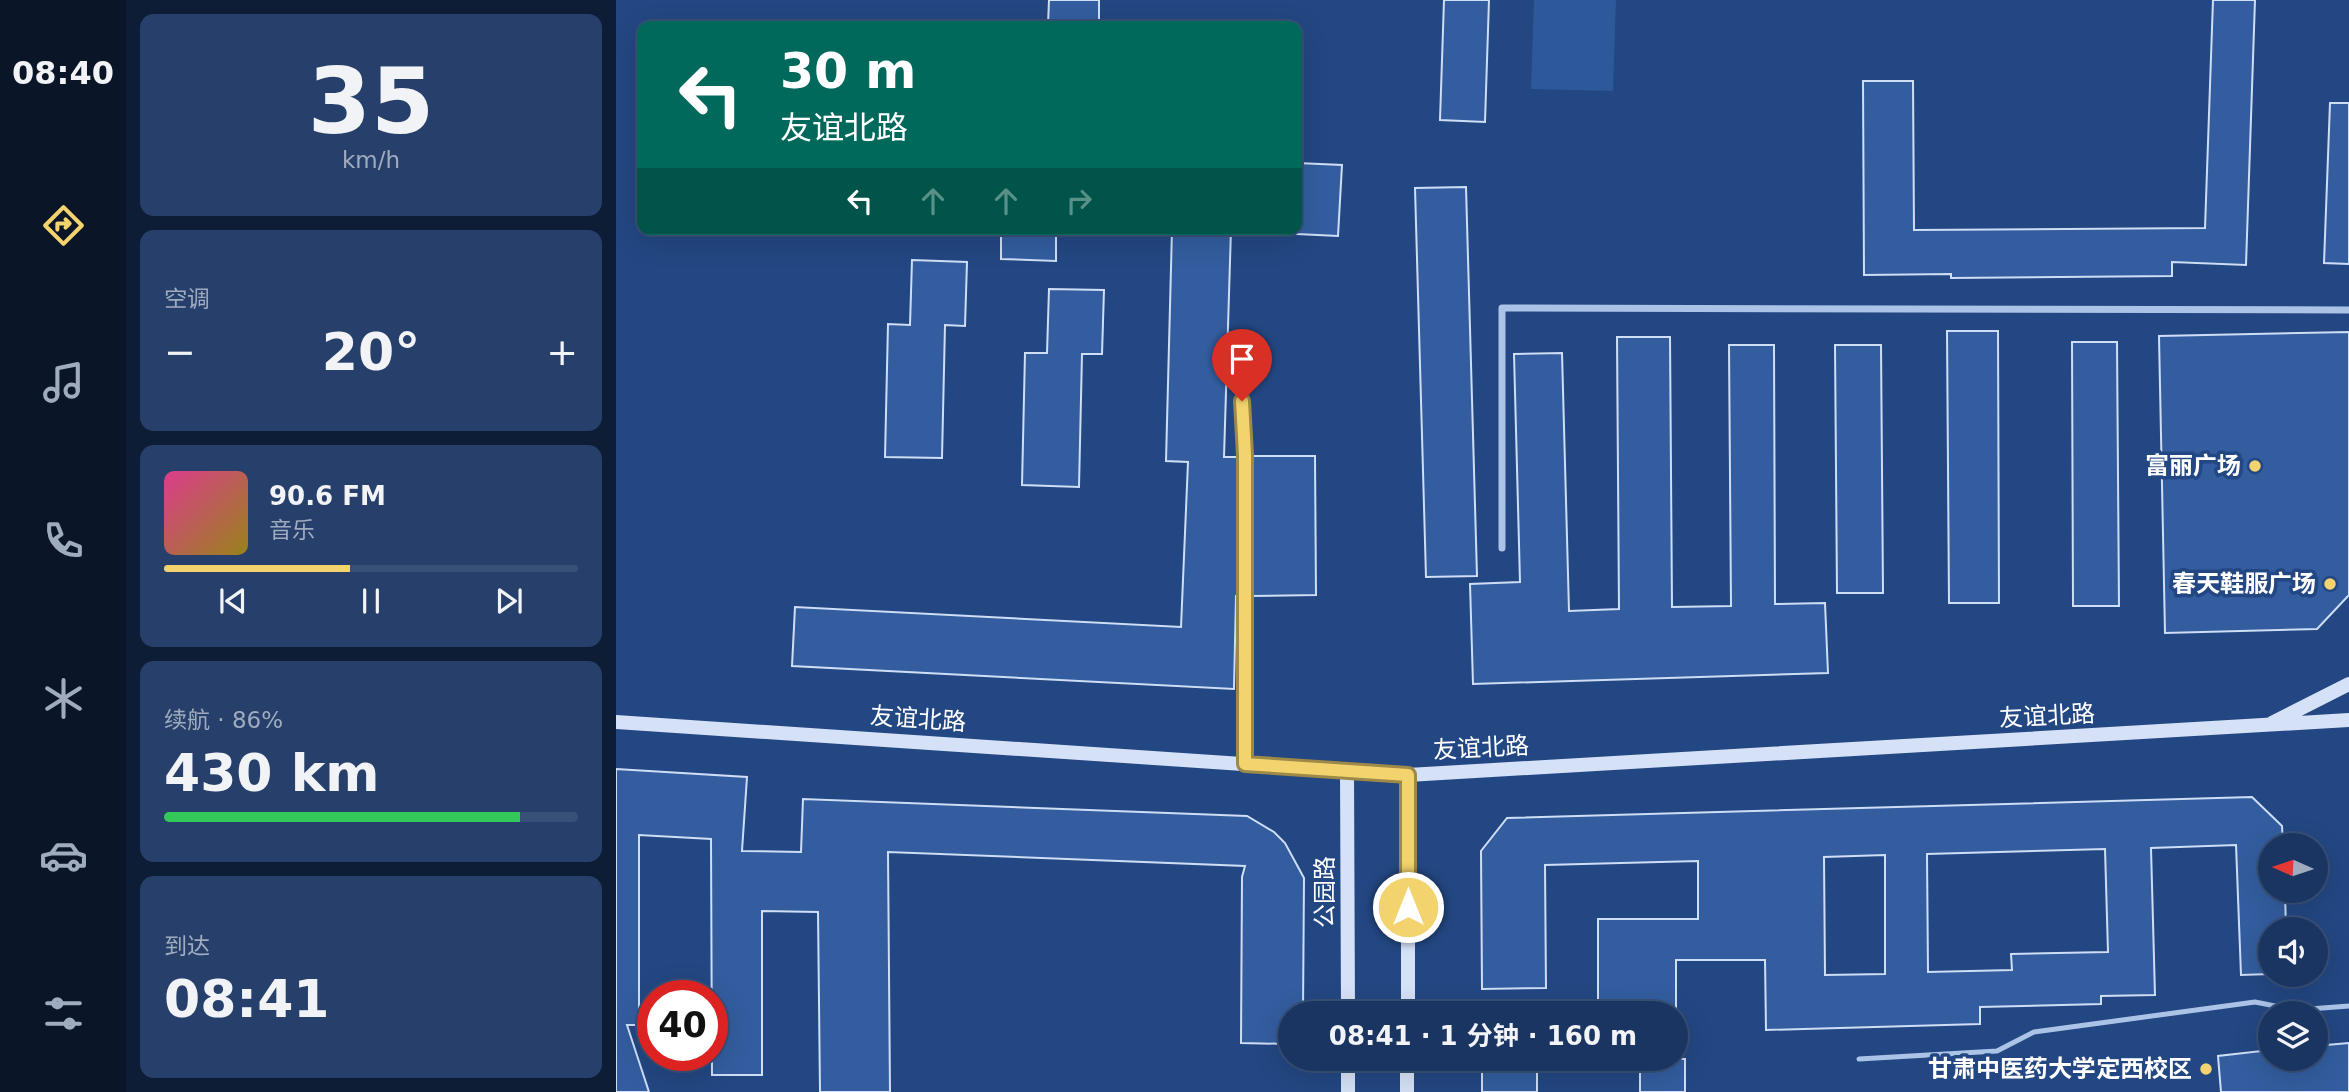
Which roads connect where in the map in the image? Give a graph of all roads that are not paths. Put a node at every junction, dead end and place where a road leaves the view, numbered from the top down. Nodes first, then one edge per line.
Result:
1 (2349, 310) edge
2 (1241, 375) dead end
3 (1502, 548) dead end
4 (2349, 684) edge
5 (2349, 720) edge
6 (616, 722) edge
7 (2264, 727) junction
8 (1245, 764) junction
9 (1347, 771) junction
10 (1408, 775) junction
11 (1348, 1001) edge
12 (1408, 1001) edge
13 (2349, 1006) edge
14 (1859, 1059) dead end
15 (1348, 1071) edge
16 (1408, 1071) edge
17 (1348, 1092) edge
18 (1407, 1092) edge

1 - 3 street
2 - 8 lane
4 - 7 main road
5 - 7 main road, 友谊北路
6 - 8 main road, 友谊北路
7 - 10 main road, 友谊北路
8 - 9 main road, 友谊北路
9 - 10 main road, 友谊北路
9 - 11 main road, 公园路
10 - 12 main road
13 - 14 lane
15 - 17 main road
16 - 18 main road

